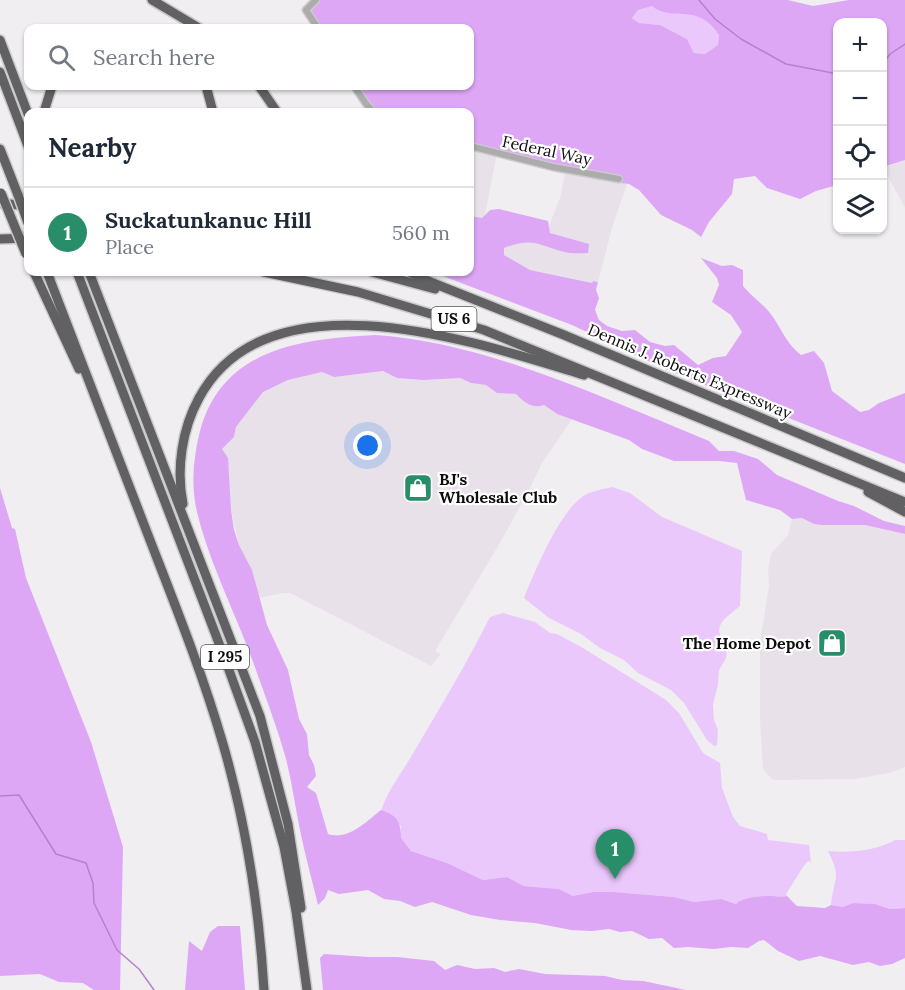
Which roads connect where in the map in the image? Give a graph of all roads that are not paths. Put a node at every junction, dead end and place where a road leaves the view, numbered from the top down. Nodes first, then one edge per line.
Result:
1 (152, 0) edge
2 (316, 0) edge
3 (192, 24) edge
4 (315, 24) edge
5 (0, 40) edge
6 (0, 72) edge
7 (51, 90) edge
8 (207, 90) edge
9 (263, 90) edge
10 (357, 90) edge
11 (26, 108) edge
12 (45, 108) edge
13 (212, 108) edge
14 (274, 108) edge
15 (370, 108) edge
16 (24, 135) edge
17 (474, 147) edge
18 (0, 149) edge
19 (619, 179) dead end
20 (0, 195) edge
21 (24, 204) edge
22 (24, 212) edge
23 (24, 238) edge
24 (0, 240) edge
25 (24, 250) edge
26 (36, 276) edge
27 (49, 276) edge
28 (79, 276) edge
29 (91, 276) edge
30 (283, 276) edge
31 (389, 276) edge
32 (418, 276) edge
33 (464, 294) junction
34 (636, 391) junction
35 (105, 423) junction
36 (806, 436) junction
37 (905, 471) edge
38 (828, 472) junction
39 (905, 478) edge
40 (905, 502) edge
41 (905, 512) edge
42 (196, 547) junction
43 (264, 990) edge
44 (307, 990) edge

1 - 3 highway
2 - 4 street
5 - 11 highway
6 - 16 highway
7 - 12 highway
8 - 13 highway
9 - 14 highway
10 - 15 street
17 - 19 street, Federal Way
18 - 22 highway, bridge
20 - 21 highway
20 - 25 highway, bridge
23 - 24 highway
26 - 35 highway
27 - 35 highway, I 295
28 - 44 highway, I 295
29 - 42 highway
30 - 34 highway, US 6
31 - 33 highway
32 - 33 highway, US 6
33 - 36 highway, Dennis J. Roberts Expressway / US 6
34 - 38 highway, US 6
34 - 42 highway
35 - 43 highway, I 295
36 - 37 highway
36 - 39 highway, Dennis J. Roberts Expressway / US 6
38 - 40 highway, US 6
38 - 41 highway
42 - 44 highway

